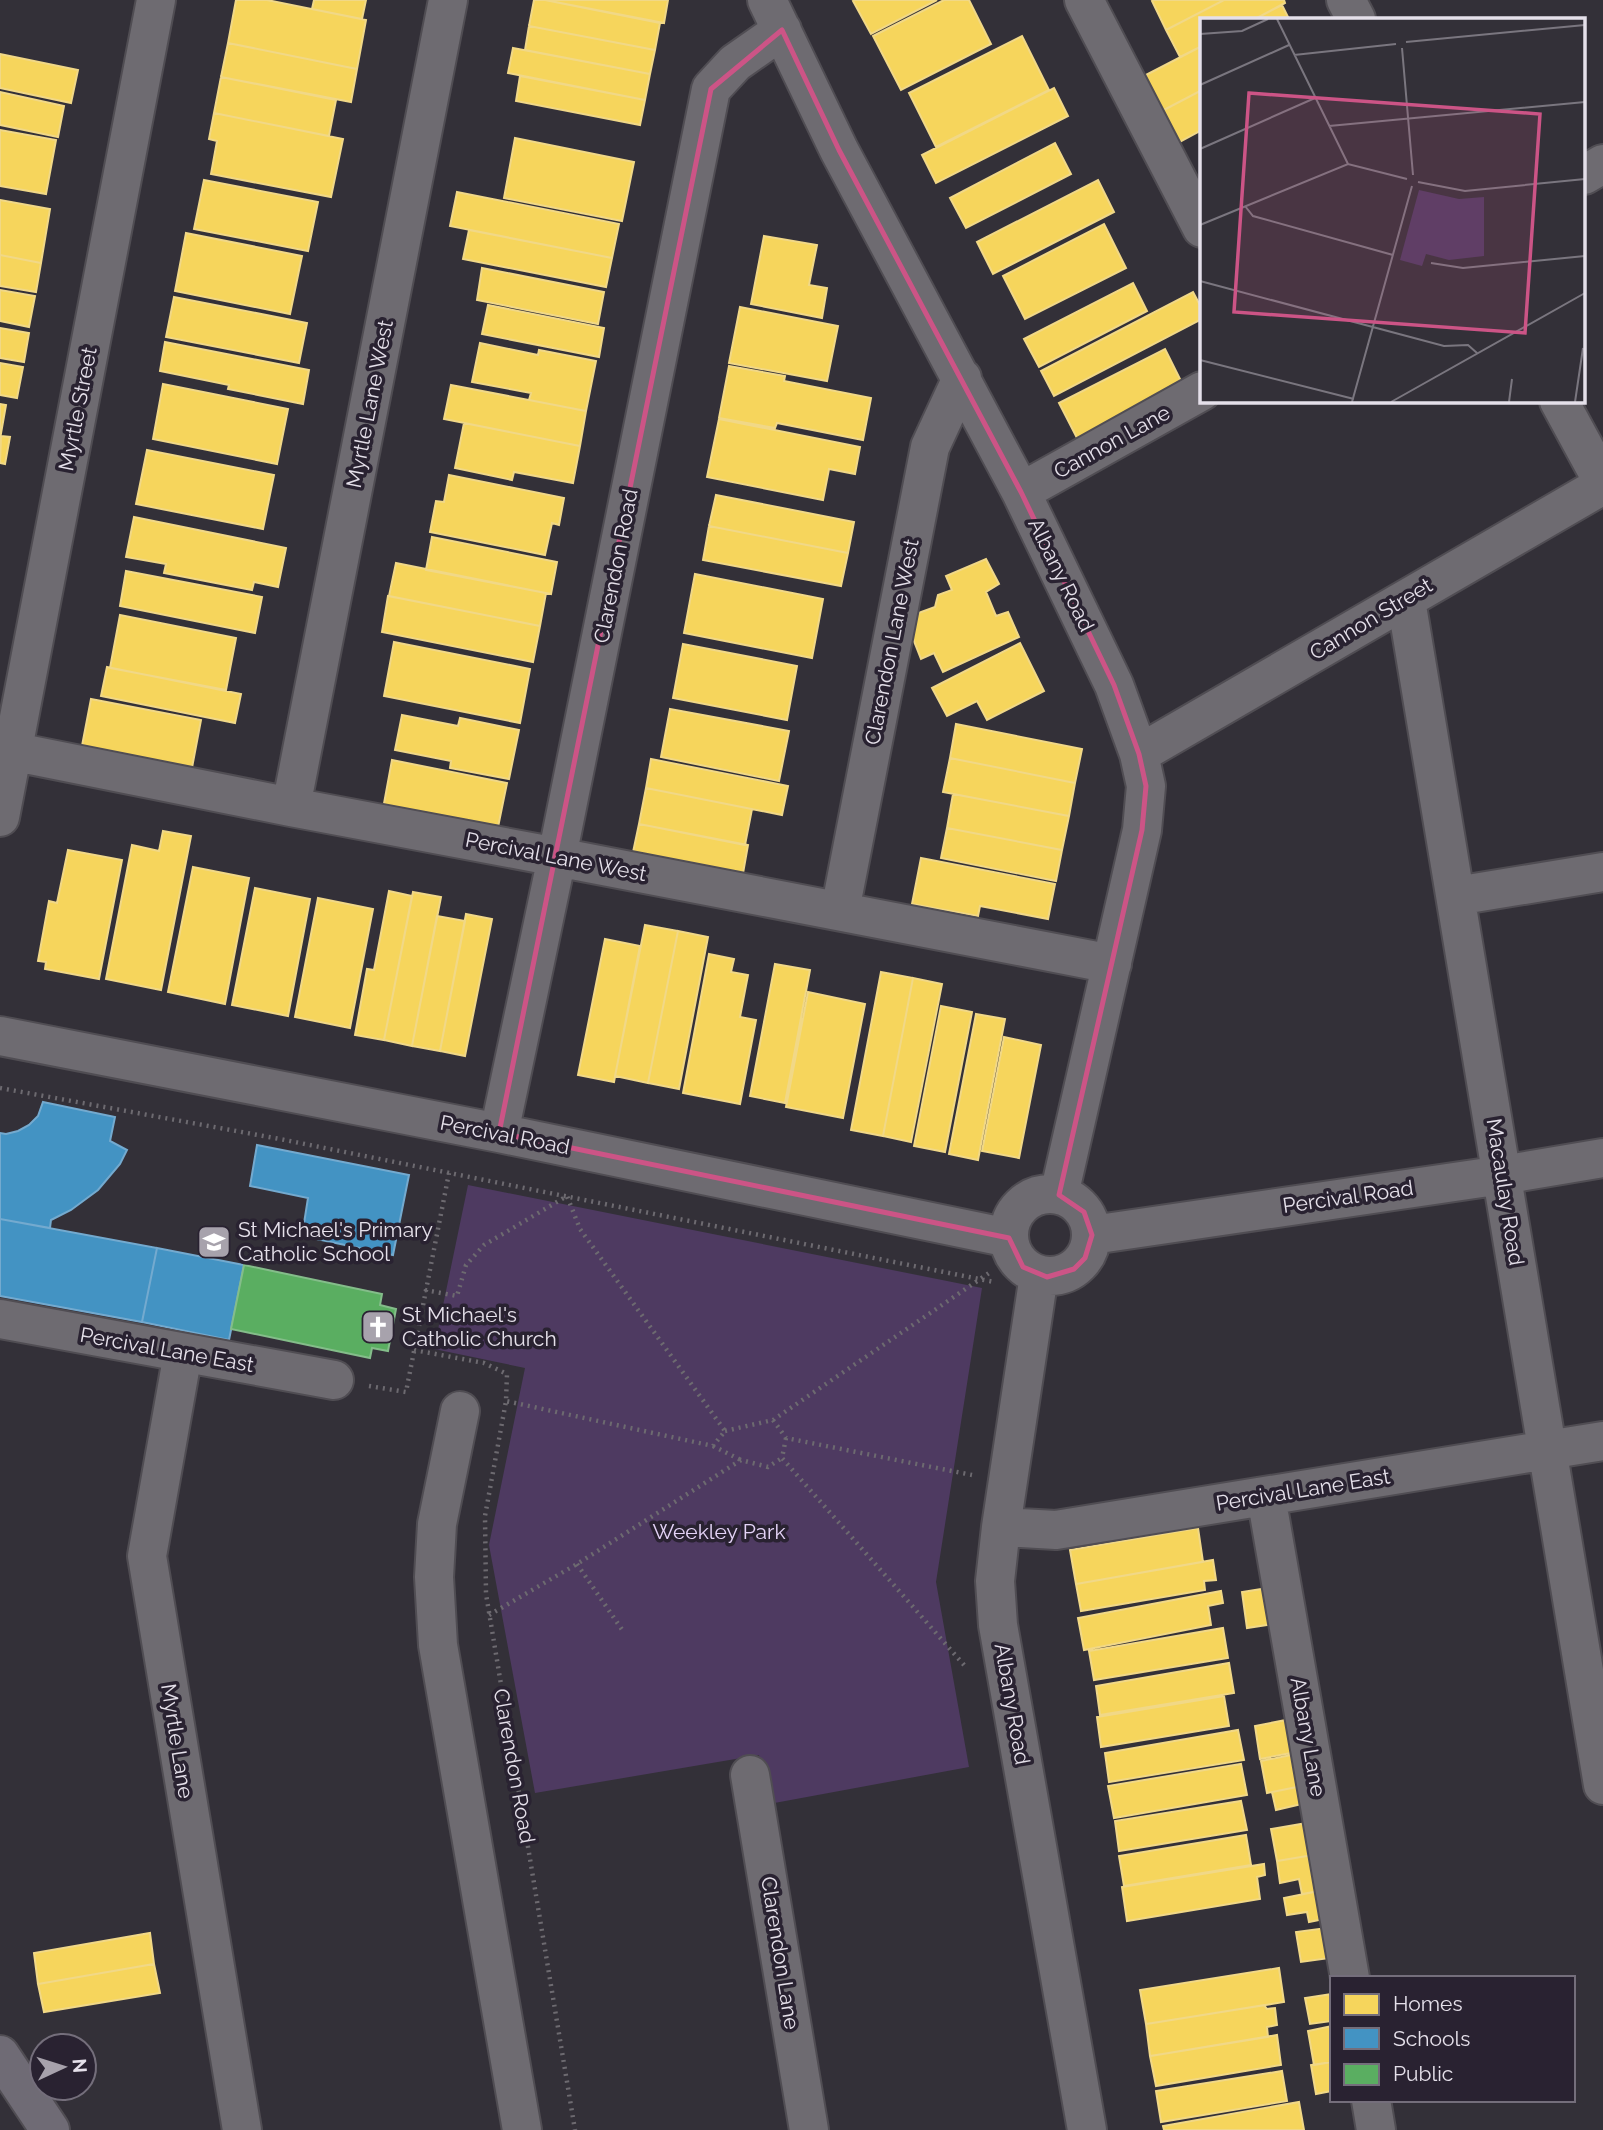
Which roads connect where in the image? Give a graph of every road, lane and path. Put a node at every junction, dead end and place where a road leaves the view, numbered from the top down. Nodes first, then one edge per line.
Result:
1 (156, 0) edge
2 (448, 0) edge
3 (1084, 0) edge
4 (1346, 0) edge
5 (775, 15) edge
6 (1355, 18) edge
7 (1603, 164) edge
8 (1586, 174) edge
9 (1200, 224) edge
10 (962, 378) junction
11 (1200, 392) edge
12 (1560, 402) edge
13 (1603, 483) edge
14 (1021, 492) junction
15 (1406, 600) junction
16 (6, 750) edge
17 (1139, 754) junction
18 (291, 807) junction
19 (0, 817) edge
20 (557, 857) junction
21 (1603, 872) edge
22 (1456, 896) junction
23 (840, 912) junction
24 (1112, 964) junction
25 (0, 1036) edge
26 (0, 1088) edge
27 (499, 1133) junction
28 (1603, 1158) edge
29 (449, 1172) junction
30 (1502, 1175) junction
31 (1059, 1195) junction
32 (567, 1196) junction
33 (1092, 1235) junction
34 (1014, 1263) junction
35 (980, 1279) junction
36 (425, 1290) junction
37 (0, 1319) edge
38 (414, 1350) junction
39 (183, 1353) junction
40 (334, 1380) joint
41 (506, 1401) junction
42 (460, 1411) dead end
43 (772, 1420) junction
44 (724, 1431) junction
45 (786, 1438) junction
46 (1603, 1441) edge
47 (713, 1446) junction
48 (1548, 1450) junction
49 (782, 1458) junction
50 (741, 1460) junction
51 (1008, 1482) junction
52 (1266, 1496) junction
53 (1002, 1527) junction
54 (577, 1564) junction
55 (489, 1615) junction
56 (623, 1632) dead end
57 (970, 1672) dead end
58 (751, 1775) dead end
59 (1603, 1785) edge
60 (1350, 1976) edge
61 (0, 2055) edge
62 (1371, 2102) edge
63 (50, 2130) edge
64 (242, 2130) edge
65 (522, 2130) edge
66 (575, 2130) edge
67 (809, 2130) edge
68 (1087, 2130) edge
69 (1376, 2130) edge

1 - 16 street, Myrtle Street
2 - 18 street, Myrtle Lane West
3 - 9 street
4 - 6 street
5 - 10 street, Albany Road
5 - 20 street, Clarendon Road
7 - 8 street
10 - 14 street, Albany Road
10 - 23 street, Clarendon Lane West
11 - 14 street, Cannon Lane
12 - 13 street
13 - 15 street, Cannon Street
14 - 17 street, Albany Road
15 - 17 street, Cannon Street
15 - 22 street, Macaulay Road
16 - 18 street, Percival Lane West
16 - 19 street, Myrtle Street
17 - 24 street, Albany Road
18 - 20 street, Percival Lane West
20 - 23 street, Percival Lane West
20 - 27 street, Clarendon Road
21 - 22 street
22 - 30 street, Macaulay Road
23 - 24 street, Percival Lane West
24 - 31 street, Albany Road
25 - 27 street, Percival Road
26 - 29 path
27 - 34 street, Percival Road
28 - 30 street, Percival Road
29 - 32 path
29 - 36 path
30 - 33 street, Percival Road
30 - 48 street, Macaulay Road
31 - 33 street
31 - 34 street
32 - 35 path
32 - 36 path
32 - 44 path
33 - 34 street
34 - 35 path
34 - 35 path
34 - 51 street, Albany Road
35 - 43 path
36 - 38 path
37 - 39 street, Percival Lane East
38 - 40 path
38 - 41 path
39 - 40 street, Percival Lane East
39 - 64 street, Myrtle Lane
41 - 47 path
41 - 55 path, Clarendon Road
42 - 65 street
43 - 44 path
43 - 45 path
44 - 47 path
45 - 49 path
45 - 51 path
46 - 48 street, Percival Lane East
47 - 50 path
48 - 52 street, Percival Lane East
48 - 59 street, Macaulay Road
49 - 50 path
49 - 57 path
50 - 54 path
51 - 53 street, Albany Road
52 - 53 street, Percival Lane East
52 - 60 street, Albany Lane
53 - 68 street, Albany Road
54 - 55 path
54 - 56 path
55 - 66 path, Clarendon Road
58 - 67 street, Clarendon Lane
61 - 63 main road
62 - 69 street

